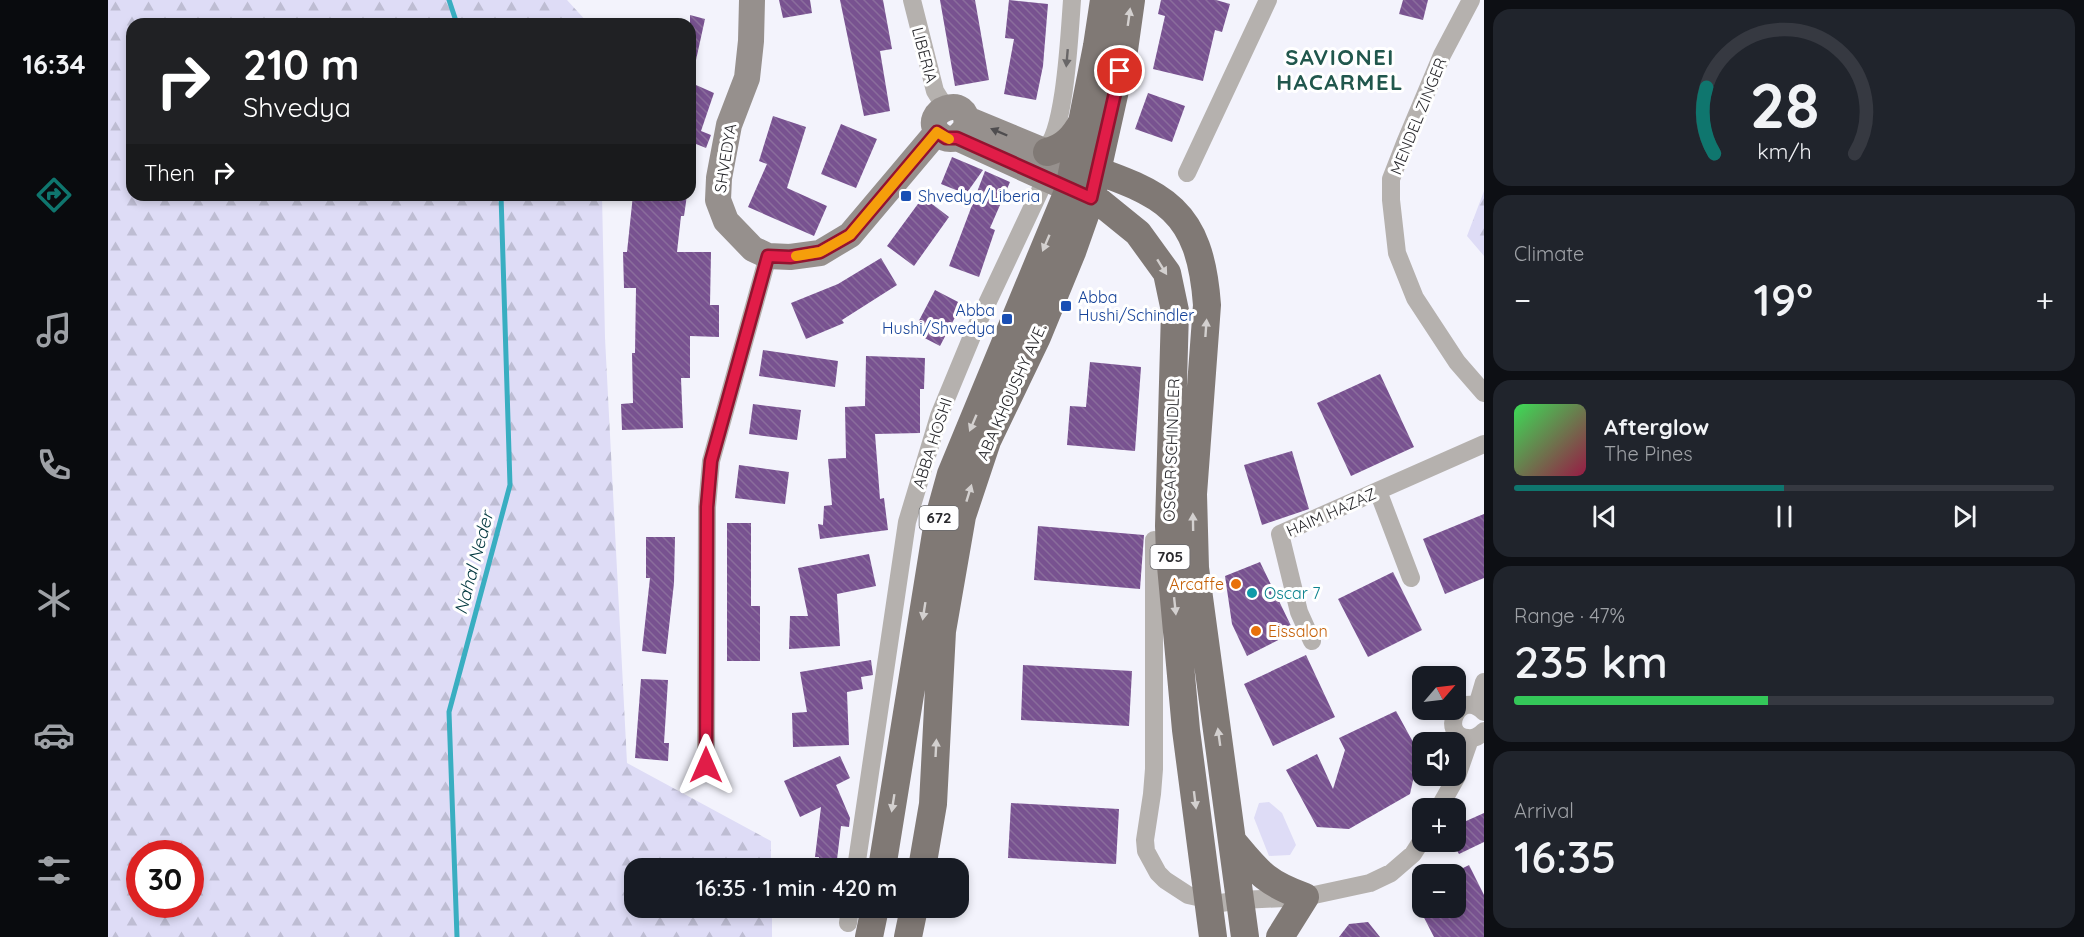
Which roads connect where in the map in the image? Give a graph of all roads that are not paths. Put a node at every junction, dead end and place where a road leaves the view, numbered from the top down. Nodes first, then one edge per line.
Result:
1 (752, 0) edge
2 (912, 0) edge
3 (1072, 0) edge
4 (1104, 0) edge
5 (1131, 0) edge
6 (1268, 0) edge
7 (1471, 0) edge
8 (951, 124) junction
9 (1094, 129) junction
10 (1067, 172) junction
11 (1187, 173) dead end
12 (1130, 182) junction
13 (1126, 221) junction
14 (1072, 252) junction
15 (768, 256) junction
16 (1484, 393) edge
17 (1484, 444) edge
18 (1378, 491) junction
19 (1154, 540) dead end
20 (1411, 578) dead end
21 (1312, 641) dead end
22 (1484, 682) edge
23 (1480, 709) edge
24 (1477, 735) edge
25 (706, 765) dead end
26 (1445, 798) edge
27 (1234, 843) junction
28 (1414, 852) edge
29 (857, 858) edge
30 (884, 858) edge
31 (924, 858) edge
32 (1305, 897) junction
33 (1241, 900) junction
34 (1207, 905) junction
35 (912, 918) edge
36 (908, 937) edge
37 (1213, 937) edge
38 (1245, 937) edge
39 (1280, 937) edge

1 - 15 street, SHVEDYA
2 - 8 street, LIBERIA
3 -> 10 street, ABBA HOSHI
4 - 9 main road, ABBA HOSHI / 672
9 -> 5 main road, ABBA HOSHI / 672
6 - 11 street
7 - 16 street, MENDEL ZINGER
8 - 10 street
8 - 15 street
9 - 10 main road, ABBA HOSHI / 672
9 - 10 main road
9 - 12 main road, OSCAR SCHINDLER / 705
10 - 12 main road, OSCAR SCHINDLER
10 - 13 main road, OSCAR SCHINDLER / 705
10 - 14 main road, ABA KHOUSHY AVE. / 672
10 - 29 street, ABBA HOSHI
10 -> 30 main road, ABA KHOUSHY AVE. / 672
27 -> 12 main road, OSCAR SCHINDLER / 705
13 - 14 main road
13 -> 34 main road, OSCAR SCHINDLER / 705
31 -> 14 main road, ABA KHOUSHY AVE. / 672
15 - 25 street
17 - 18 street, HAIM HAZAZ
18 - 20 street
18 - 21 street, HAIM HAZAZ
19 - 34 street
22 - 23 street
23 - 24 street
24 - 26 street
27 - 32 main road
27 - 33 main road, OSCAR SCHINDLER / 705
28 - 32 street
32 - 33 street
32 - 39 main road
33 - 34 street
33 - 38 main road, OSCAR SCHINDLER / 705
34 - 37 main road, OSCAR SCHINDLER / 705
35 - 36 main road

